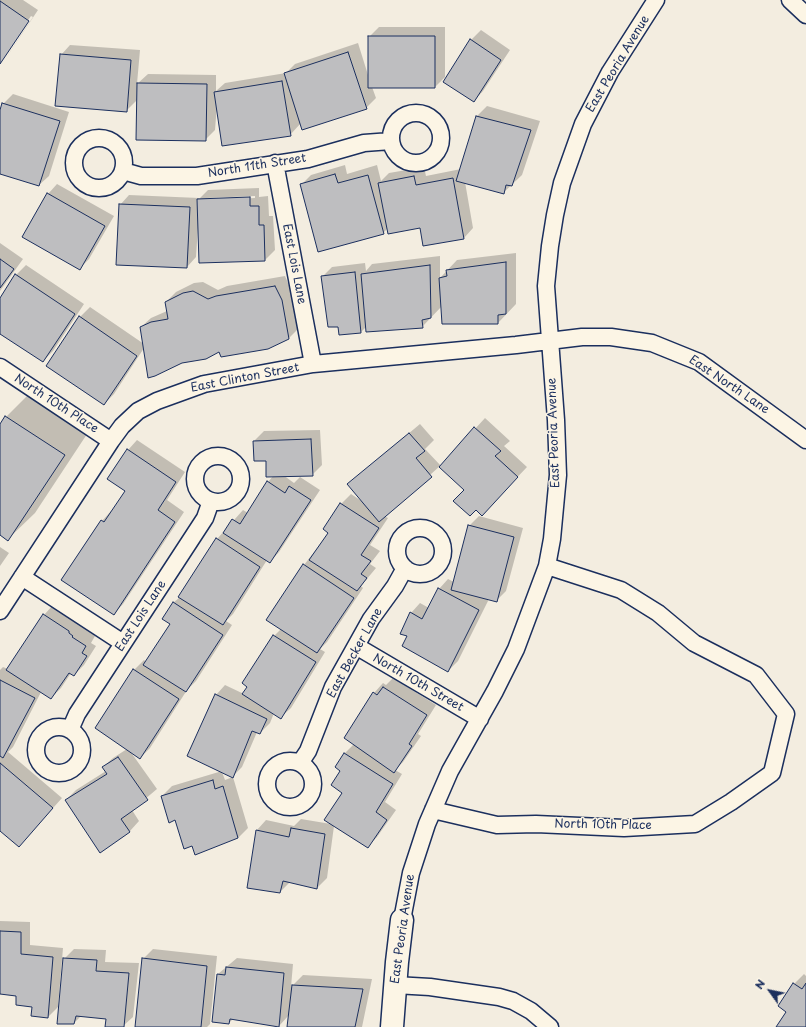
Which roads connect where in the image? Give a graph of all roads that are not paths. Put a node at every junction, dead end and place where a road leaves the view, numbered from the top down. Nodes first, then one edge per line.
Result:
1 (656, 0) edge
2 (790, 0) edge
3 (806, 15) edge
4 (391, 141) dead end
5 (275, 163) junction
6 (123, 171) dead end
7 (550, 341) junction
8 (313, 364) junction
9 (0, 367) edge
10 (806, 440) edge
11 (111, 441) junction
12 (211, 501) dead end
13 (547, 566) junction
14 (405, 568) dead end
15 (22, 577) junction
16 (0, 611) edge
17 (123, 643) junction
18 (356, 646) junction
19 (480, 719) junction
20 (70, 730) dead end
21 (300, 763) dead end
22 (433, 810) junction
23 (401, 929) joint
24 (395, 985) junction
25 (392, 1027) edge
26 (550, 1027) edge

1 - 7 street, East Peoria Avenue
2 - 3 street
4 - 5 street, North 11th Street
5 - 6 street, North 11th Street
5 - 8 street, East Lois Lane
7 - 8 street, East Clinton Street
7 - 10 street, East North Lane
7 - 13 street, East Peoria Avenue
8 - 11 street, East Clinton Street
9 - 11 street, North 10th Place
11 - 15 street, East Clinton Street
12 - 17 street, East Lois Lane
13 - 19 street, East Peoria Avenue
13 - 22 street, North 10th Place
14 - 18 street, East Becker Lane
15 - 16 street, East Clinton Street
15 - 17 street
17 - 20 street, East Lois Lane
18 - 19 street, North 10th Street
18 - 21 street, East Becker Lane
19 - 22 street, East Peoria Avenue
22 - 23 street, East Peoria Avenue
23 - 24 street, East Peoria Avenue
24 - 25 street, East Peoria Avenue
24 - 26 street

